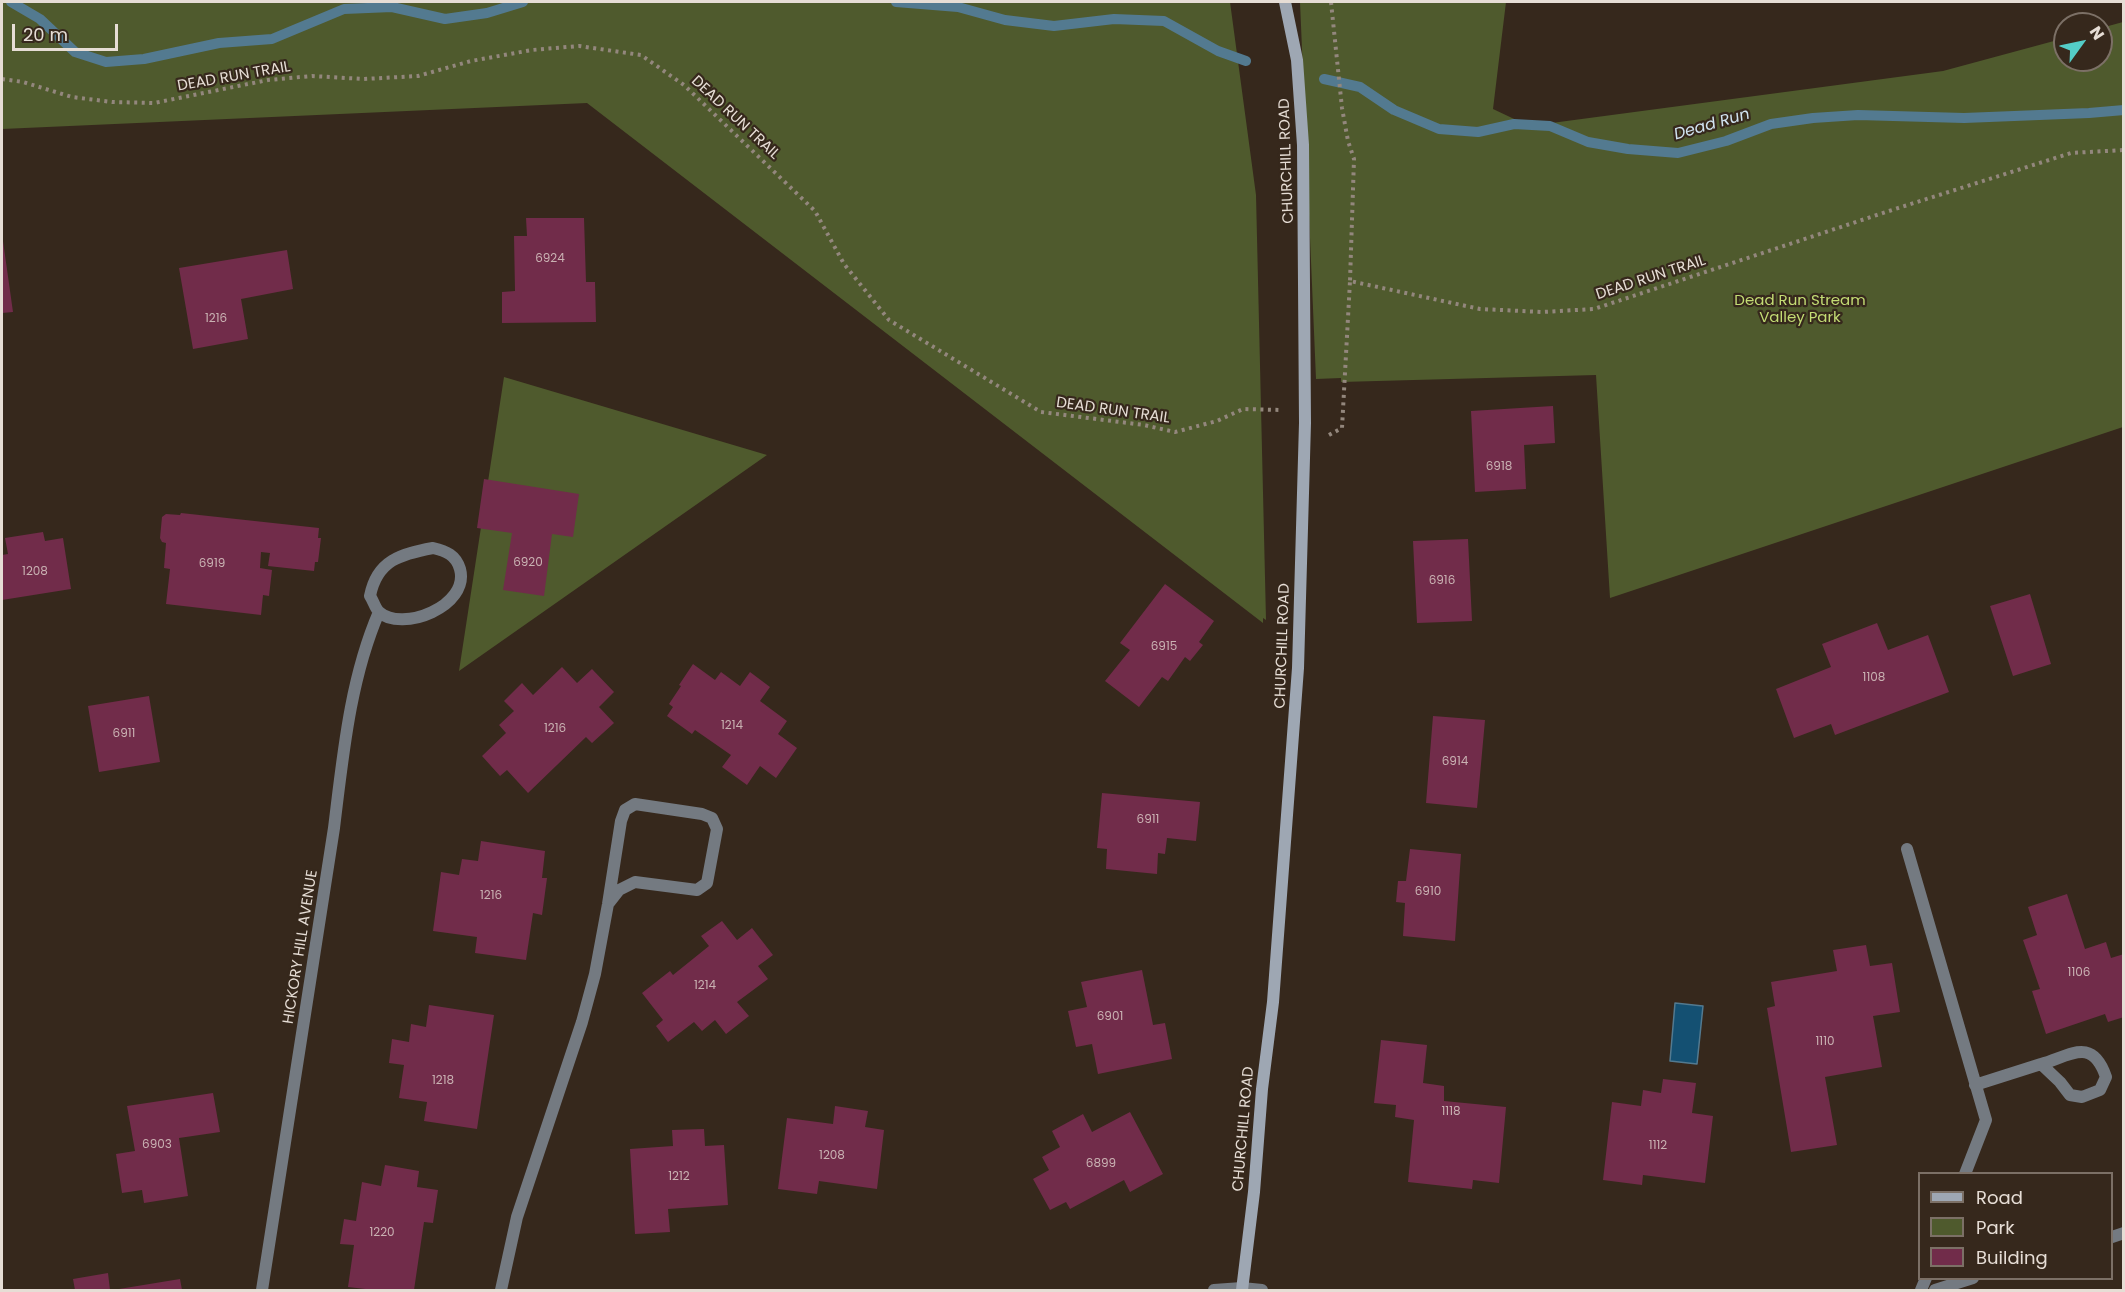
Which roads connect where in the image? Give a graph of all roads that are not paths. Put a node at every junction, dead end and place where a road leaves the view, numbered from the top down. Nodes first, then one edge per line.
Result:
1 (1285, 2) edge
2 (379, 612) junction
3 (1906, 849) dead end
4 (608, 904) junction
5 (2041, 1064) junction
6 (1975, 1085) junction
7 (1965, 1172) edge
8 (1967, 1280) edge
9 (1242, 1289) edge
10 (262, 1290) edge
11 (501, 1290) edge
12 (1214, 1290) edge
13 (1262, 1290) edge
14 (1935, 1290) edge

1 - 9 street, CHURCHILL ROAD
2 - 2 street
2 - 10 street, HICKORY HILL AVENUE
3 - 6 street
4 - 4 street
4 - 11 street
5 - 5 street
5 - 6 street
6 - 7 street
8 - 14 street
9 - 12 street
9 - 13 street

